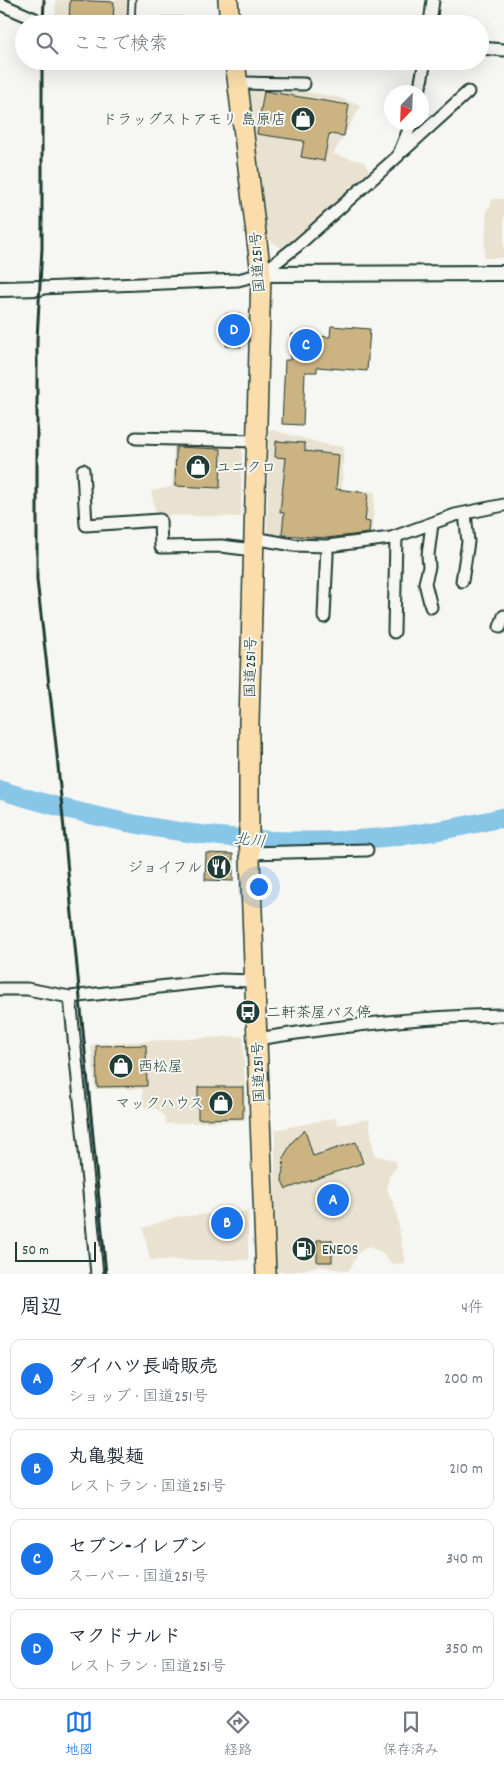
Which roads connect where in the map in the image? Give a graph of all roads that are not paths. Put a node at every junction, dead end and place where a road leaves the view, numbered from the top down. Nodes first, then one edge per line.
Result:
1 (132, 0) edge
2 (228, 0) edge
3 (433, 0) edge
4 (0, 4) edge
5 (28, 15) edge
6 (131, 15) edge
7 (228, 15) edge
8 (431, 15) edge
9 (489, 49) edge
10 (504, 50) edge
11 (236, 70) edge
12 (423, 70) edge
13 (237, 83) junction
14 (304, 84) dead end
15 (420, 85) edge
16 (468, 92) dead end
17 (409, 130) edge
18 (398, 156) junction
19 (504, 273) edge
20 (261, 274) junction
21 (40, 288) joint
22 (0, 289) edge
23 (136, 438) dead end
24 (256, 441) junction
25 (83, 470) dead end
26 (504, 504) edge
27 (464, 513) junction
28 (432, 524) junction
29 (396, 537) junction
30 (254, 544) junction
31 (462, 581) dead end
32 (431, 607) dead end
33 (394, 632) dead end
34 (249, 844) junction
35 (367, 850) dead end
36 (254, 981) junction
37 (0, 989) edge
38 (70, 997) junction
39 (504, 1015) edge
40 (257, 1038) junction
41 (97, 1274) edge
42 (266, 1274) edge

1 - 6 lane
2 - 7 highway
3 - 8 street
4 - 5 street
9 - 10 street
11 - 13 highway, 国道251号
12 - 15 street
13 - 14 street
13 - 20 highway, 国道251号
16 - 18 street
17 - 18 street
18 - 20 street
19 - 20 street
20 - 21 street
20 - 24 highway, 国道251号
21 - 22 street
23 - 24 street
24 - 30 highway, 国道251号
25 - 30 street
26 - 27 street
27 - 28 street
27 - 31 street
28 - 29 street
28 - 32 street
29 - 30 street
29 - 33 street
30 - 34 highway, 国道251号
34 - 35 street
34 - 36 highway, 国道251号
36 - 38 street
36 - 40 highway, 国道251号
37 - 38 street
38 - 41 street
39 - 40 street
40 - 42 highway, 国道251号

